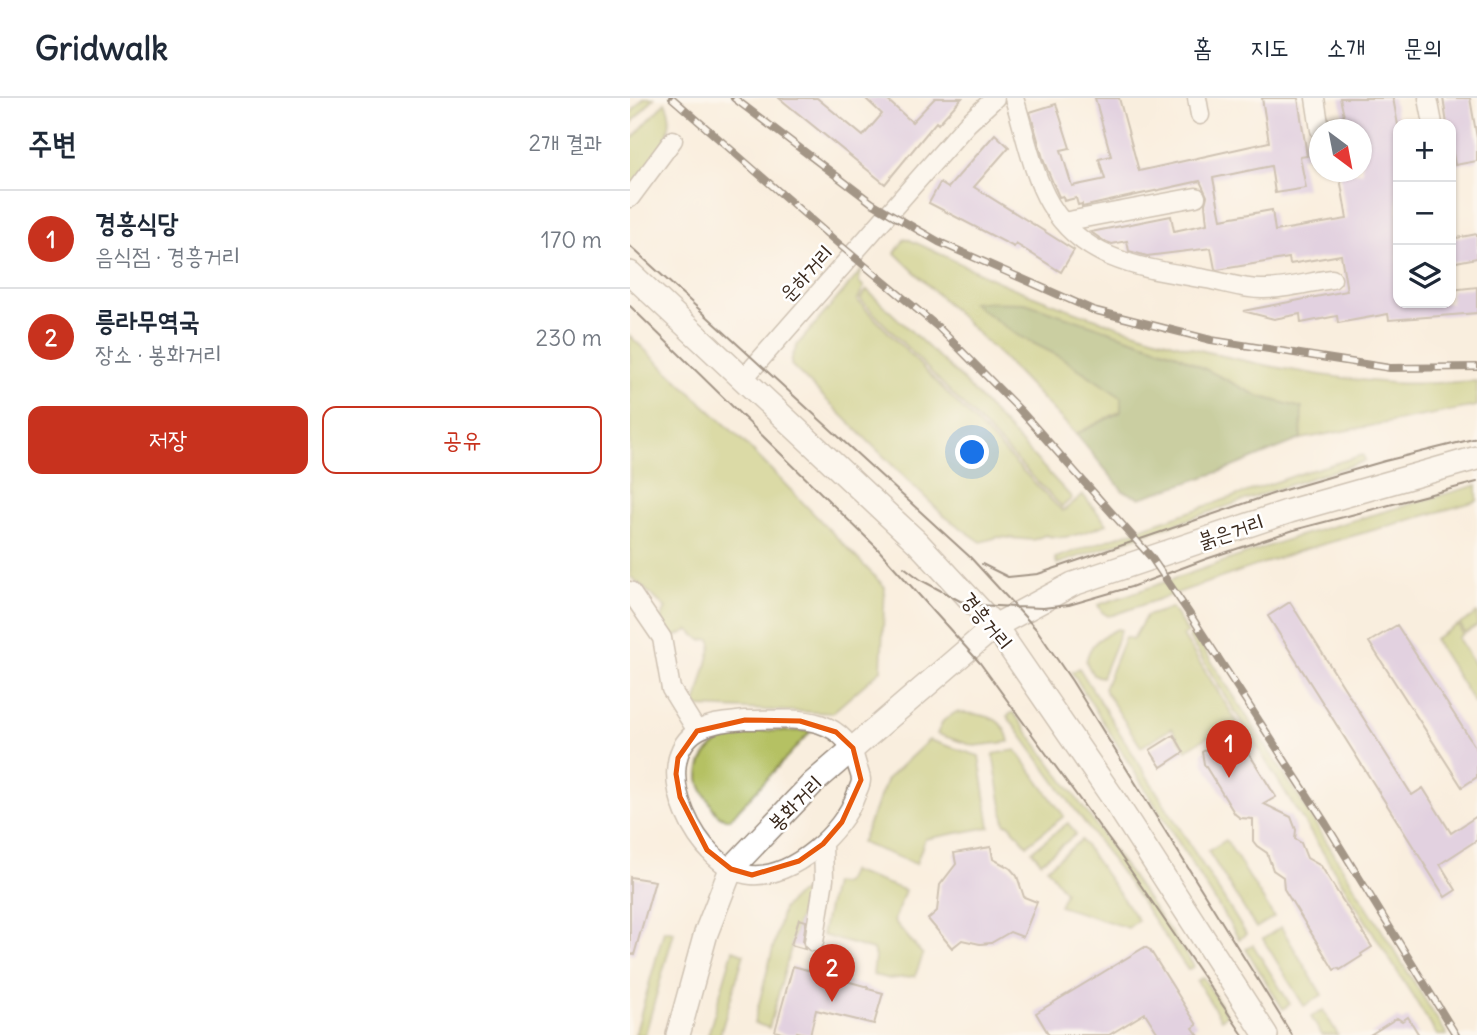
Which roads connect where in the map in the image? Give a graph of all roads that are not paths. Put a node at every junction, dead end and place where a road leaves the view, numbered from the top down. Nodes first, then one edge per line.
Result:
1 (995, 98) edge
2 (1014, 98) edge
3 (1315, 98) edge
4 (1428, 98) edge
5 (1318, 119) edge
6 (1432, 119) edge
7 (673, 140) dead end
8 (1196, 197) dead end
9 (630, 198) edge
10 (1063, 222) junction
11 (630, 273) edge
12 (1332, 279) dead end
13 (744, 378) junction
14 (1477, 458) edge
15 (630, 591) edge
16 (995, 626) junction
17 (697, 731) junction
18 (853, 748) junction
19 (823, 844) junction
20 (731, 869) junction
21 (814, 942) dead end
22 (678, 1035) edge
23 (1266, 1035) edge

1 - 13 street, 운하거리
2 - 10 street
3 - 5 street
4 - 6 street
7 - 9 street
8 - 10 street
10 - 12 street
11 - 13 main road, 경흥거리
13 - 16 main road, 경흥거리
14 - 16 main road, 붉은거리
15 - 17 street
16 - 18 main road, 봉화거리
16 - 23 main road, 경흥거리
17 - 18 street
17 - 20 street
18 - 19 street
18 - 20 main road, 봉화거리
19 - 20 street
19 - 21 street
20 - 22 main road, 봉화거리

